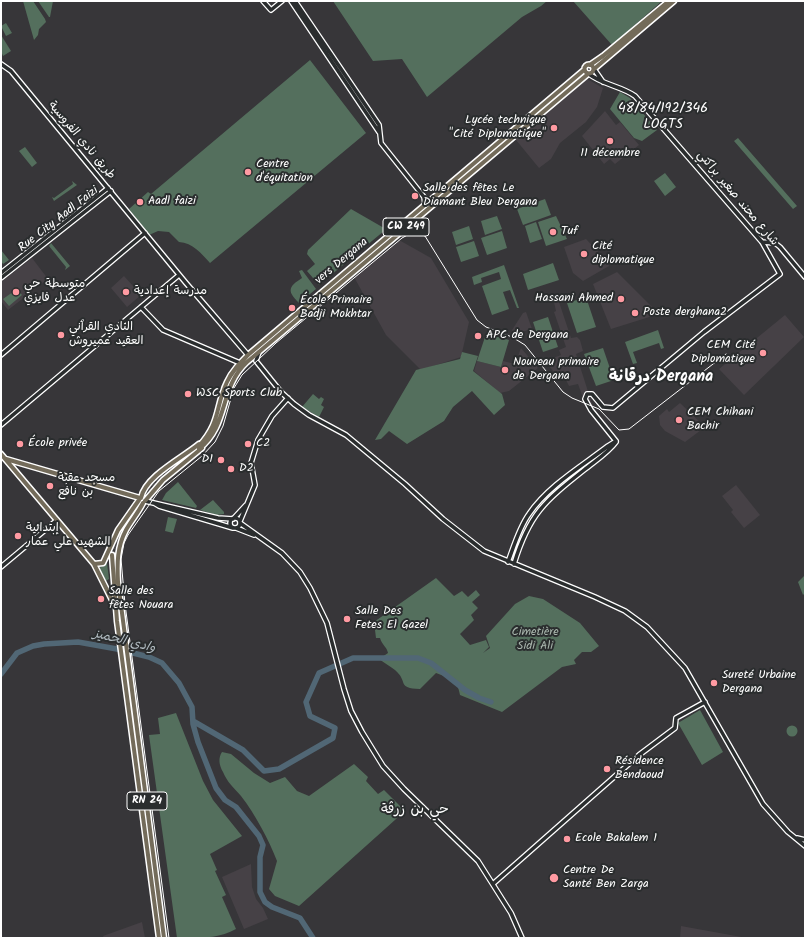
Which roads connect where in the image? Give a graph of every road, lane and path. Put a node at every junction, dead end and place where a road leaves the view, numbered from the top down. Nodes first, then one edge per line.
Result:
1 (263, 1) edge
2 (282, 1) edge
3 (291, 1) edge
4 (295, 1) edge
5 (669, 1) edge
6 (674, 1) edge
7 (1, 64) edge
8 (590, 65) junction
9 (594, 69) junction
10 (584, 70) junction
11 (589, 74) junction
12 (604, 83) junction
13 (380, 133) junction
14 (108, 188) junction
15 (111, 191) junction
16 (424, 197) junction
17 (431, 200) junction
18 (426, 204) junction
19 (145, 233) junction
20 (762, 242) junction
21 (1, 273) edge
22 (179, 275) junction
23 (805, 277) edge
24 (1, 278) edge
25 (340, 280) junction
26 (142, 307) junction
27 (307, 307) junction
28 (261, 349) junction
29 (1, 355) edge
30 (248, 355) junction
31 (256, 361) junction
32 (247, 362) junction
33 (240, 363) junction
34 (288, 398) junction
35 (1, 425) edge
36 (206, 441) junction
37 (199, 448) tunnel mouth
38 (1, 454) edge
39 (5, 459) junction
40 (10, 465) junction
41 (20, 466) junction
42 (27, 467) junction
43 (18, 475) junction
44 (565, 482) junction
45 (131, 496) junction
46 (141, 497) junction
47 (149, 497) junction
48 (145, 502) junction
49 (135, 503) junction
50 (248, 503) junction
51 (132, 508) junction
52 (183, 511) junction
53 (137, 514) junction
54 (233, 519) junction
55 (56, 520) junction
56 (240, 522) junction
57 (234, 528) junction
58 (259, 536) junction
59 (518, 538) junction
60 (523, 540) junction
61 (111, 546) junction
62 (508, 562) junction
63 (94, 564) junction
64 (514, 564) junction
65 (1, 567) edge
66 (121, 606) junction
67 (116, 608) junction
68 (126, 664) junction
69 (705, 702) junction
70 (794, 837) junction
71 (804, 838) edge
72 (805, 846) edge
73 (494, 883) junction
74 (160, 938) edge
75 (164, 938) edge
76 (522, 938) edge

1 - 2 main road
3 - 13 main road
4 - 13 main road
5 - 8 main road
6 - 9 main road
7 - 14 main road, طريق نادي الفروسية
8 - 9 main road
8 - 10 main road
9 - 11 main road
9 - 12 main road
10 - 11 main road
10 - 17 main road, vers Dergana
11 - 12 main road, شارع محند صغير براكتي
11 - 25 main road, CW 249
12 - 20 main road, شارع محند صغير براكتي
13 - 16 main road
14 - 15 main road, طريق نادي الفروسية
14 - 21 main road, Rue City Aadl Faizi
15 - 19 main road, طريق نادي الفروسية
15 - 24 main road, Rue City Aadl Faizi
16 - 17 main road
16 - 18 main road
17 - 18 main road, vers Dergana
18 - 25 main road, vers Dergana
19 - 22 main road, طريق نادي الفروسية
19 - 29 main road
20 - 23 main road
20 - 44 main road, شارع محند صغير براكتي
22 - 26 main road
22 - 30 main road, طريق نادي الفروسية
25 - 27 main road, vers Dergana
26 - 33 main road
26 - 35 main road
27 - 28 main road
27 - 30 main road, vers Dergana
28 - 31 main road
28 - 32 main road
30 - 33 main road, vers Dergana
31 - 32 main road
31 - 34 main road
32 - 36 main road
33 - 36 main road, vers Dergana
34 - 50 main road
34 - 62 main road
36 - 37 main road, vers Dergana
36 - 46 main road
36 - 47 main road
38 - 39 main road, RN 24
39 - 40 main road, RN 24
39 - 42 main road
40 - 41 main road
40 - 43 main road, RN 24
41 - 42 main road
41 - 43 main road
42 - 45 main road
43 - 55 main road, RN 24
44 - 59 main road
44 - 60 main road
45 - 46 main road
45 - 49 main road
46 - 47 main road
46 - 48 main road
46 - 49 main road
47 - 48 main road
48 - 52 main road
48 - 53 main road, RN 24
49 - 51 main road, RN 24
50 - 54 main road
50 - 56 main road
51 - 53 main road
51 - 61 main road, RN 24
52 - 54 main road
52 - 57 main road
53 - 66 main road, RN 24
54 - 56 main road
54 - 57 main road
55 - 63 main road, RN 24
55 - 65 main road
56 - 57 main road
56 - 58 main road
57 - 58 main road
58 - 73 main road
59 - 60 main road
59 - 62 main road
60 - 64 main road
61 - 63 main road, RN 24
61 - 67 main road, RN 24
62 - 64 main road
63 - 67 main road, RN 24
64 - 69 main road
66 - 67 main road
66 - 68 main road, RN 24
67 - 68 main road, RN 24
68 - 74 main road, RN 24
68 - 75 main road, RN 24
69 - 70 main road
69 - 73 main road
70 - 71 main road
70 - 72 main road
73 - 76 main road

